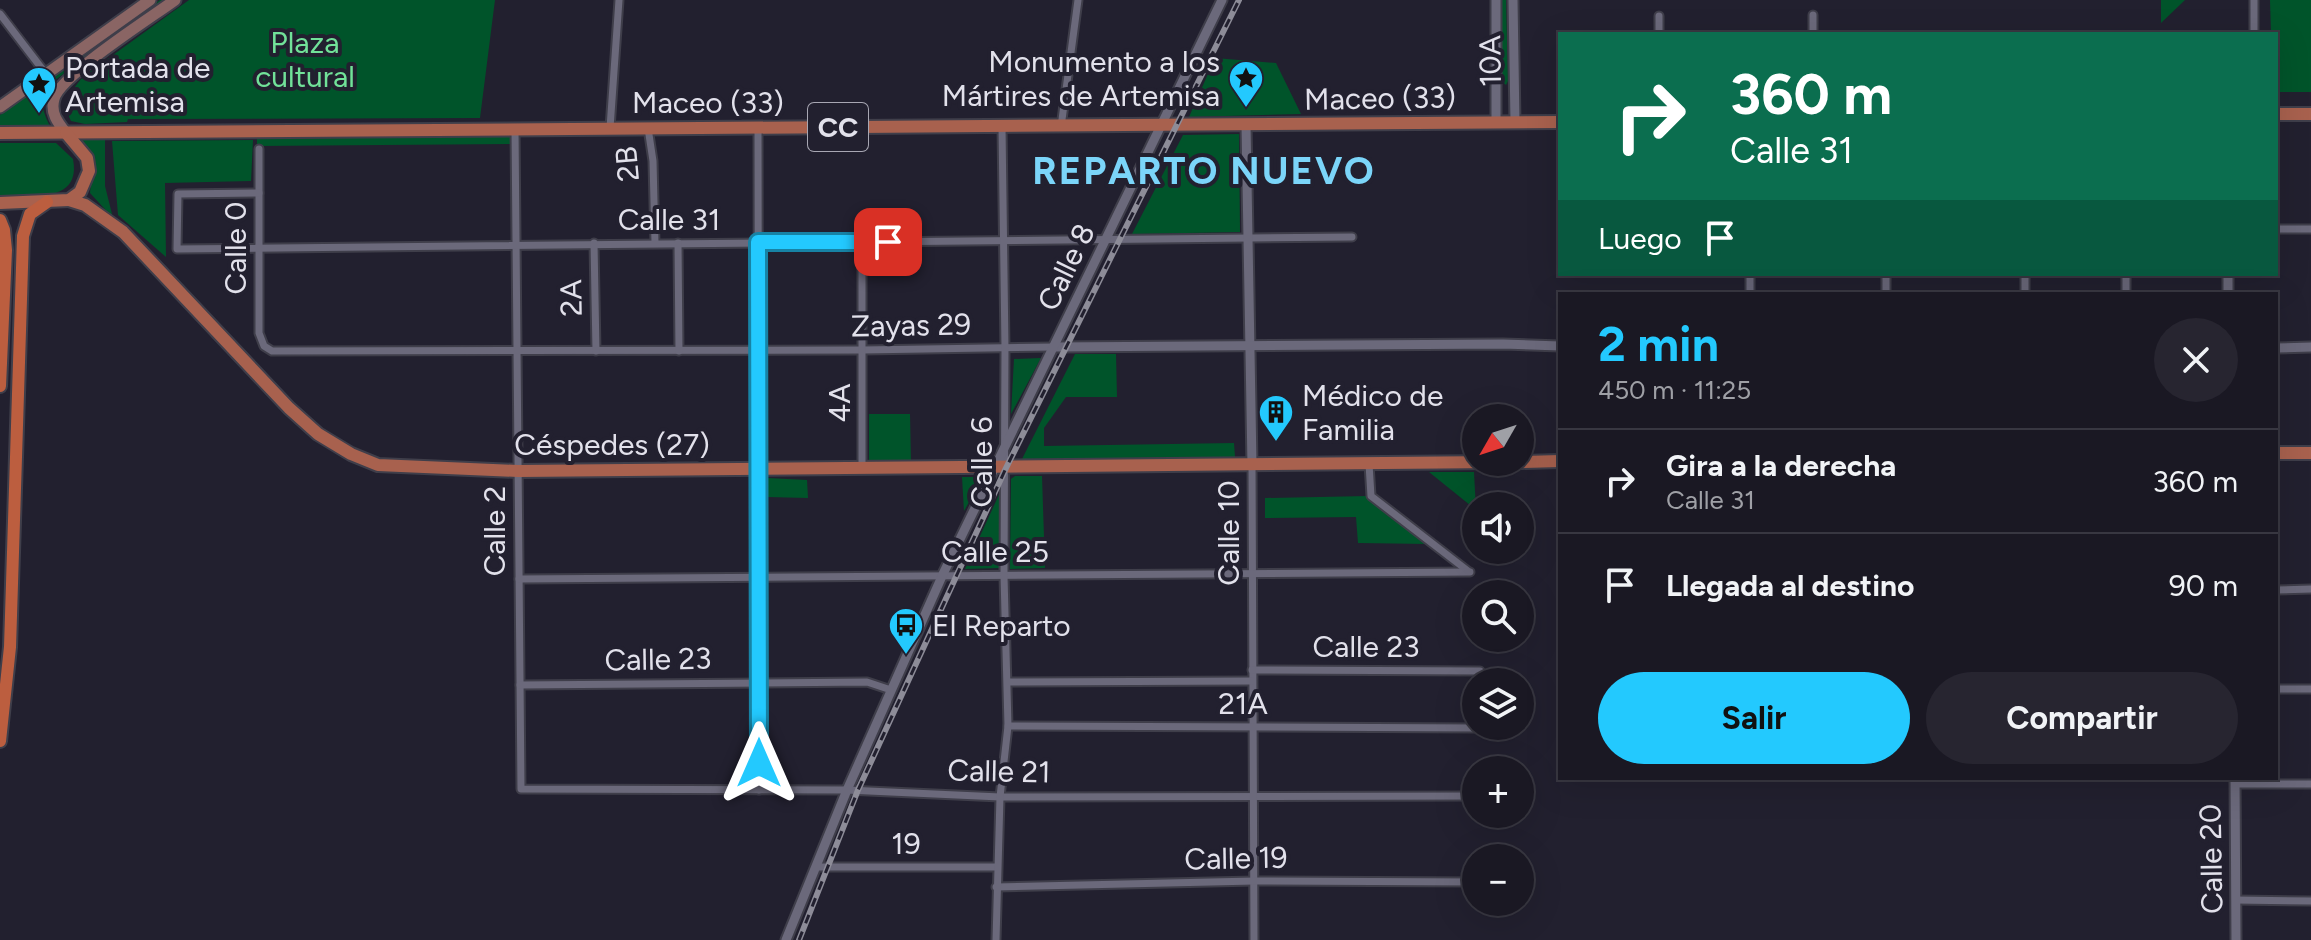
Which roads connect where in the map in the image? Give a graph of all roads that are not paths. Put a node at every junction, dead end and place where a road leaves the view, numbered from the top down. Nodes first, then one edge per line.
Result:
1 (150, 0) edge
2 (175, 0) edge
3 (619, 0) edge
4 (1078, 0) edge
5 (1222, 0) edge
6 (1496, 0) edge
7 (1513, 0) edge
8 (2254, 0) edge
9 (0, 14) edge
10 (1813, 15) dead end
11 (1659, 16) dead end
12 (1659, 32) edge
13 (1813, 32) edge
14 (2254, 32) edge
15 (46, 74) junction
16 (0, 107) edge
17 (2278, 108) edge
18 (2278, 114) edge
19 (2296, 114) junction
20 (2311, 114) edge
21 (1496, 122) junction
22 (1515, 122) junction
23 (1558, 122) edge
24 (1246, 125) junction
25 (1161, 126) junction
26 (1002, 127) junction
27 (1061, 127) junction
28 (610, 128) junction
29 (648, 128) junction
30 (758, 128) junction
31 (515, 129) junction
32 (0, 133) edge
33 (66, 133) junction
34 (259, 149) dead end
35 (259, 193) junction
36 (69, 200) junction
37 (47, 202) junction
38 (0, 203) edge
39 (0, 220) edge
40 (2278, 229) edge
41 (2311, 229) edge
42 (1248, 237) junction
43 (1352, 237) dead end
44 (862, 241) junction
45 (1002, 241) junction
46 (1105, 241) junction
47 (758, 242) junction
48 (594, 243) junction
49 (655, 243) junction
50 (678, 243) junction
51 (516, 244) junction
52 (258, 247) junction
53 (264, 346) joint
54 (1250, 346) junction
55 (1558, 346) edge
56 (1054, 347) junction
57 (2311, 347) edge
58 (1005, 348) junction
59 (2278, 348) edge
60 (863, 350) junction
61 (517, 351) junction
62 (596, 351) junction
63 (679, 351) junction
64 (758, 351) junction
65 (0, 386) edge
66 (1005, 447) junction
67 (2278, 453) edge
68 (2311, 453) edge
69 (1558, 461) edge
70 (1534, 462) edge
71 (1462, 463) edge
72 (1369, 464) junction
73 (1252, 465) junction
74 (1000, 468) junction
75 (758, 469) junction
76 (862, 469) junction
77 (518, 471) junction
78 (1252, 572) junction
79 (943, 574) junction
80 (758, 576) junction
81 (1004, 576) junction
82 (519, 579) junction
83 (2311, 589) edge
84 (2278, 590) edge
85 (1252, 670) junction
86 (1462, 671) edge
87 (1252, 681) junction
88 (758, 682) junction
89 (1008, 682) junction
90 (520, 685) junction
91 (2278, 689) edge
92 (2311, 689) edge
93 (891, 690) junction
94 (1008, 726) junction
95 (1253, 727) junction
96 (1462, 728) edge
97 (0, 741) edge
98 (2235, 781) edge
99 (2311, 784) edge
100 (521, 789) joint
101 (759, 790) junction
102 (847, 790) junction
103 (1462, 796) edge
104 (1000, 797) junction
105 (1254, 797) junction
106 (816, 867) junction
107 (996, 867) junction
108 (1254, 881) junction
109 (1462, 882) edge
110 (996, 887) junction
111 (2236, 900) junction
112 (2311, 901) edge
113 (786, 940) edge
114 (996, 940) edge
115 (1254, 940) edge
116 (2236, 940) edge

1 - 15 main road
2 - 33 main road
3 - 28 street
4 - 27 street
5 - 25 street, Calle 8
6 - 21 street, 10A
7 - 22 street, 10A
8 - 14 street
9 - 15 street
10 - 13 street
11 - 12 street
15 - 16 main road
17 - 19 main road
18 - 19 main road
19 - 20 main road
21 - 22 main road, Maceo (33) / CC
21 - 24 main road, Maceo (33) / CC
22 - 23 main road, Maceo (33) / CC
24 - 25 main road, Maceo (33) / CC
24 - 42 street, Calle 10
25 - 27 main road, Maceo (33) / CC
25 - 46 street, Calle 8
26 - 27 main road, Maceo (33) / CC
26 - 30 main road, Maceo (33) / CC
26 - 45 street, Calle 6
28 - 29 main road, Maceo (33) / CC
28 - 31 main road, Maceo (33) / CC
29 - 30 main road, Maceo (33) / CC
29 - 49 street, 2B
30 - 47 street
31 - 33 main road, Maceo (33) / CC
31 - 51 street, Calle 2
32 - 33 main road, Maceo (33) / CC
33 - 36 main road
34 - 35 street, Calle 0
35 - 52 street, Calle 0
35 - 52 street, Calle 31
36 - 37 main road
36 - 77 main road, Céspedes (27)
37 - 38 main road
37 - 97 highway
39 - 65 highway
40 - 41 street
42 - 43 street, Calle 31
42 - 46 street, Calle 31
42 - 54 street, Calle 10
44 - 45 street, Calle 31
44 - 47 street, Calle 31
44 - 60 street, 4A
45 - 46 street, Calle 31
45 - 58 street, Calle 6
46 - 56 street, Calle 8
47 - 50 street, Calle 31
47 - 64 street
48 - 49 street, Calle 31
48 - 51 street, Calle 31
48 - 62 street, 2A
49 - 50 street, Calle 31
50 - 63 street
51 - 52 street, Calle 31
51 - 61 street, Calle 2
52 - 53 street, Calle 0
53 - 61 street, Zayas 29
54 - 55 street, Zayas 29
54 - 56 street, Zayas 29
54 - 73 street, Calle 10
56 - 58 street, Zayas 29
56 - 66 street, Calle 8
57 - 59 street
58 - 60 street, Zayas 29
58 - 66 street, Calle 6
60 - 64 street, Zayas 29
60 - 76 street, 4A
61 - 62 street, Zayas 29
61 - 77 street, Calle 2
62 - 63 street, Zayas 29
63 - 64 street, Zayas 29
64 - 75 street
66 - 74 street, Calle 8
67 - 68 main road
69 - 70 main road
71 - 72 main road, Céspedes (27)
72 - 73 main road, Céspedes (27)
72 - 78 street, Calle 25
73 - 74 main road, Céspedes (27)
73 - 78 street, Calle 10
74 - 76 main road, Céspedes (27)
74 - 79 street, Calle 8
74 - 81 street, Calle 6
75 - 76 main road, Céspedes (27)
75 - 77 main road, Céspedes (27)
75 - 80 street
77 - 82 street, Calle 2
78 - 81 street, Calle 25
78 - 85 street, Calle 10
79 - 80 street, Calle 25
79 - 81 street, Calle 25
79 - 93 street, Calle 8
80 - 82 street, Calle 25
80 - 88 street
81 - 89 street, Calle 6
82 - 90 street, Calle 2
83 - 84 street
85 - 86 street, Calle 23
85 - 87 street, Calle 10
87 - 89 street
87 - 95 street, Calle 10
88 - 90 street, Calle 23
88 - 93 street, Calle 23
88 - 101 street
89 - 94 street, Calle 6
90 - 100 street, Calle 2
91 - 92 street
93 - 102 street, Calle 8
94 - 95 street, 21A
94 - 104 street, Calle 6
95 - 96 street, 21A
95 - 105 street, Calle 10
98 - 99 street
98 - 111 street, Calle 20
100 - 101 street, Calle 21
101 - 102 street, Calle 21
102 - 104 street, Calle 21
102 - 106 street, Calle 8
103 - 105 street, Calle 21
104 - 105 street, Calle 21
104 - 107 street, Calle 6
105 - 108 street, Calle 10
106 - 107 street, 19
106 - 113 street, Calle 8
107 - 110 street, Calle 6
108 - 109 street, Calle 19
108 - 110 street, Calle 19
108 - 115 street, Calle 10
110 - 114 street, Calle 6
111 - 112 street
111 - 116 street, Calle 20

